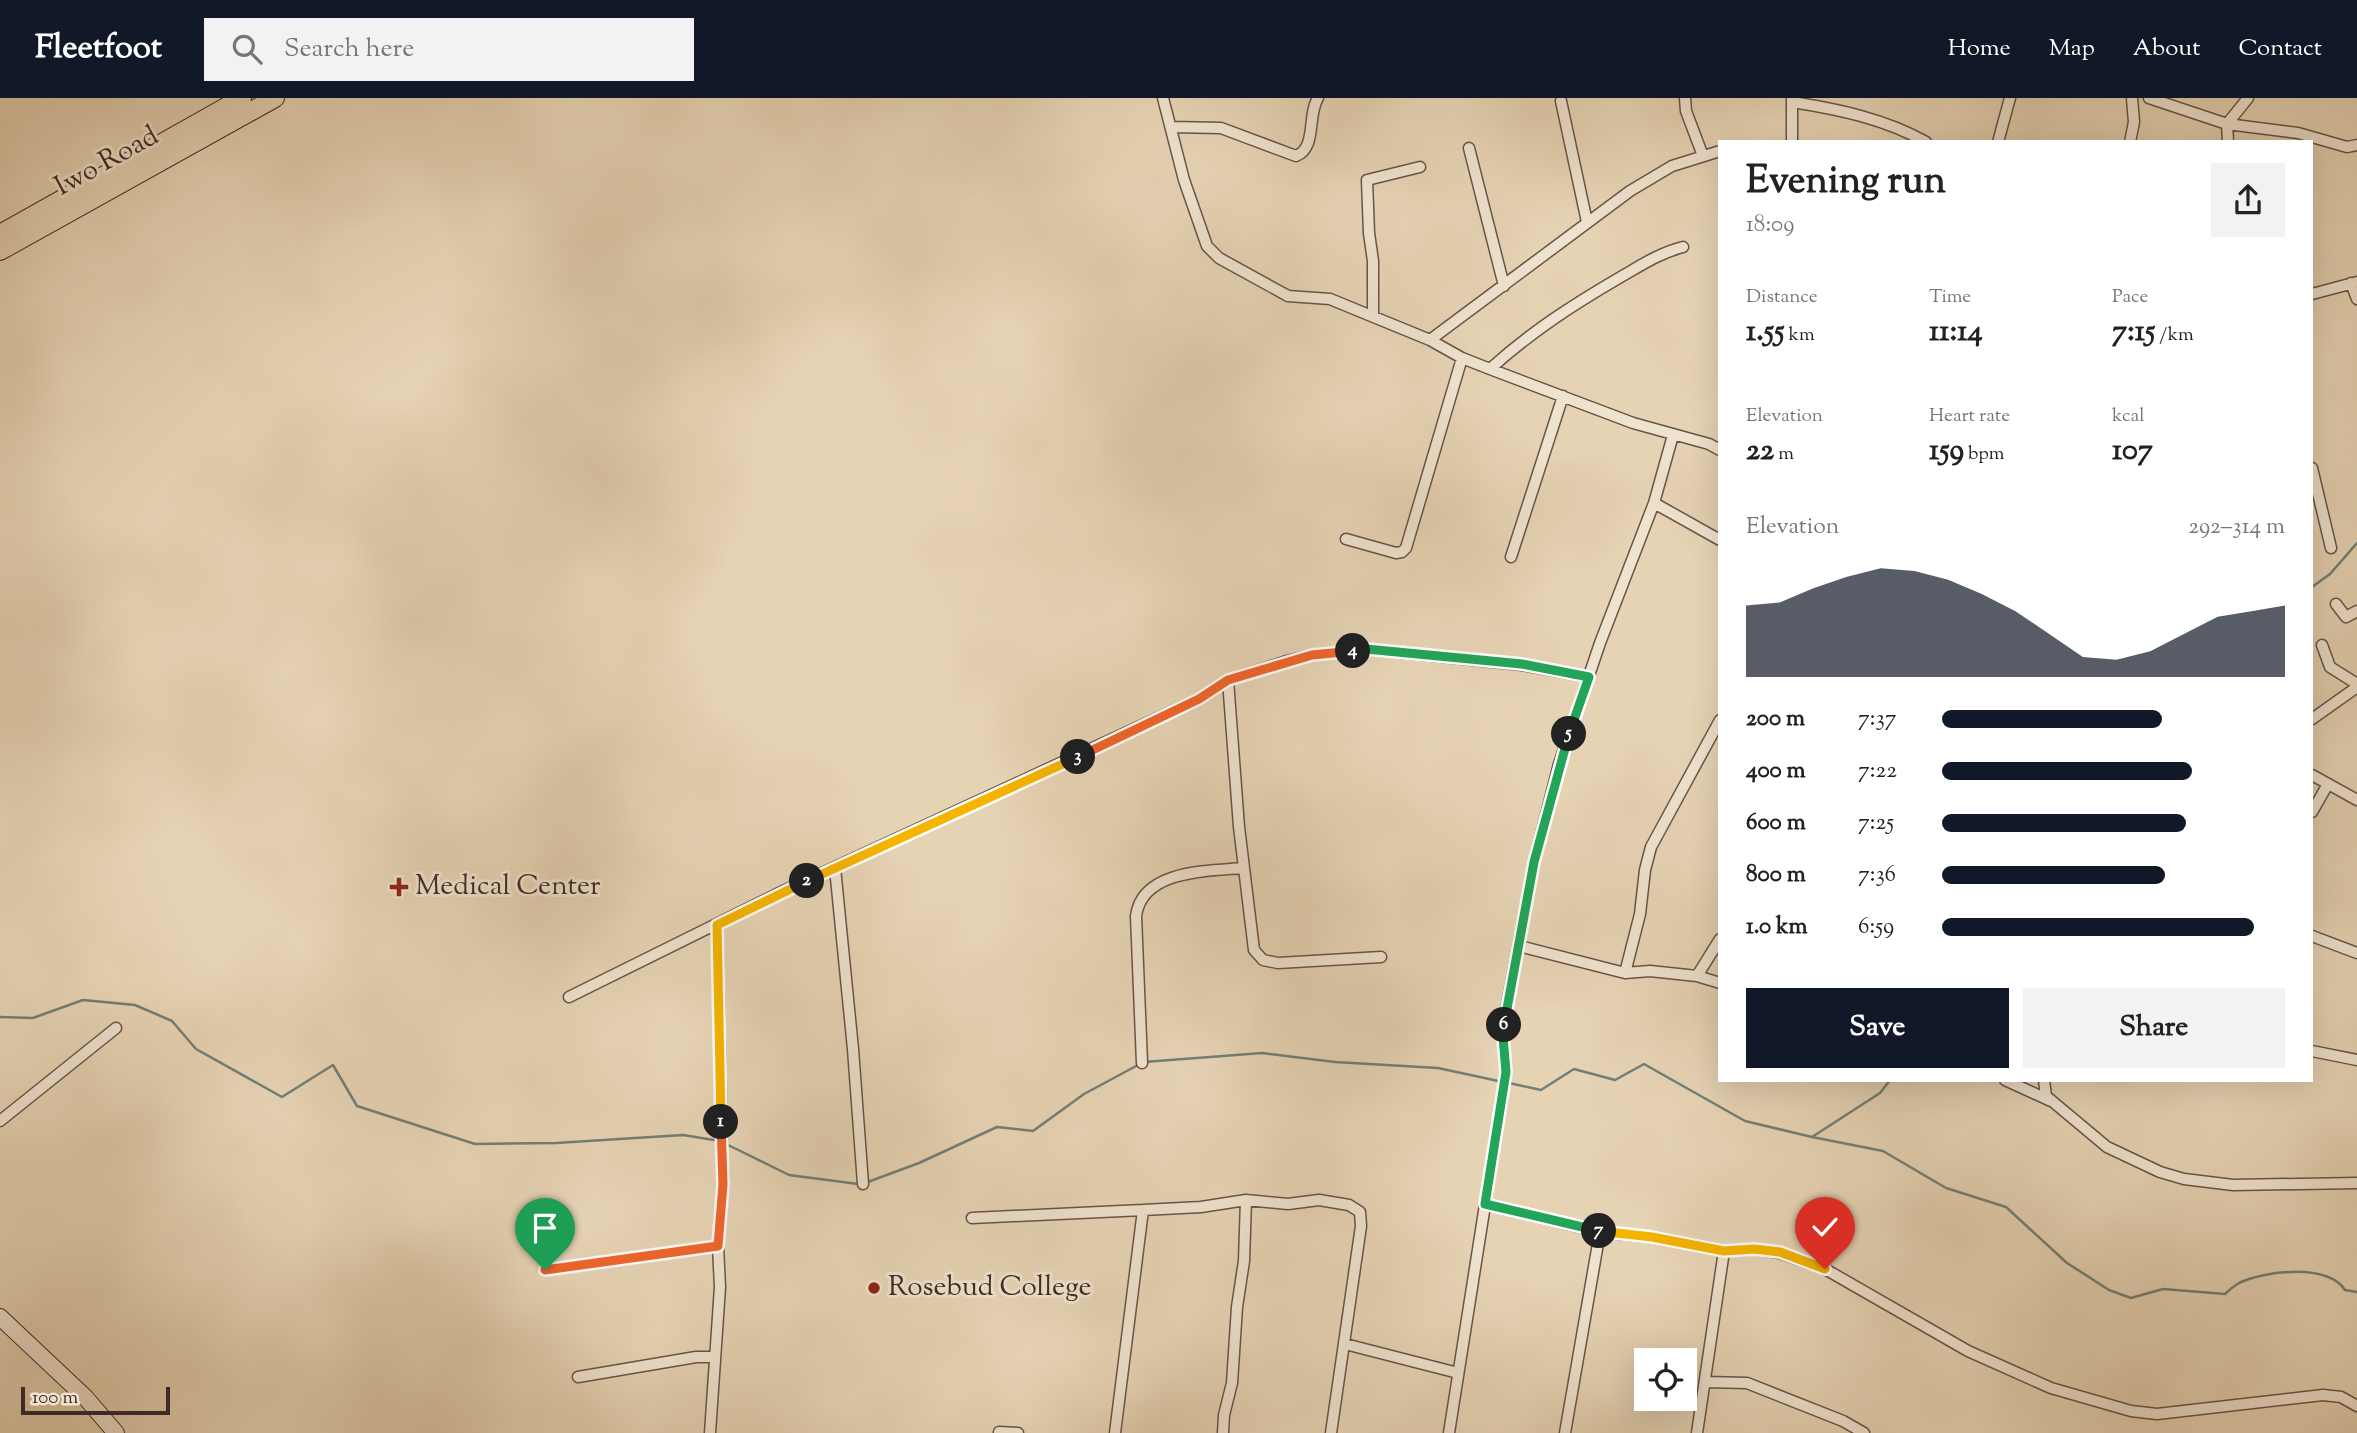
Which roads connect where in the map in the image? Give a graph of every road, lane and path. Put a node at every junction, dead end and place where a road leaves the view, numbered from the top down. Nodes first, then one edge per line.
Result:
1 (242, 98) edge
2 (275, 98) edge
3 (1163, 98) edge
4 (1318, 98) edge
5 (1685, 98) edge
6 (2011, 98) edge
7 (2133, 98) edge
8 (2149, 98) edge
9 (2248, 98) edge
10 (1792, 100) edge
11 (1561, 101) dead end
12 (230, 115) junction
13 (2227, 124) junction
14 (1171, 127) junction
15 (1792, 140) edge
16 (1922, 140) edge
17 (1999, 140) edge
18 (2130, 140) edge
19 (2228, 140) edge
20 (2357, 145) edge
21 (1469, 148) dead end
22 (1718, 152) edge
23 (1703, 156) junction
24 (1420, 167) dead end
25 (1587, 222) junction
26 (0, 234) edge
27 (1683, 247) dead end
28 (0, 251) edge
29 (2354, 283) edge
30 (1504, 286) junction
31 (2313, 294) edge
32 (2357, 299) edge
33 (1373, 316) junction
34 (1430, 340) junction
35 (1462, 358) junction
36 (1490, 369) junction
37 (1563, 396) junction
38 (1674, 435) junction
39 (1718, 449) edge
40 (2313, 472) edge
41 (1654, 503) junction
42 (1346, 539) dead end
43 (1718, 539) edge
44 (2331, 548) dead end
45 (1511, 557) dead end
46 (2336, 604) dead end
47 (2357, 611) edge
48 (2322, 645) dead end
49 (1589, 677) junction
50 (1228, 680) junction
51 (2357, 685) edge
52 (2313, 718) edge
53 (1718, 724) edge
54 (2313, 776) edge
55 (2328, 784) junction
56 (2357, 800) edge
57 (2313, 810) edge
58 (835, 868) junction
59 (1243, 868) junction
60 (717, 925) junction
61 (2313, 936) edge
62 (1718, 942) edge
63 (1519, 946) junction
64 (2357, 953) edge
65 (1381, 957) dead end
66 (1625, 973) junction
67 (1697, 976) junction
68 (1718, 982) edge
69 (569, 997) dead end
70 (117, 1028) dead end
71 (2313, 1051) edge
72 (2357, 1060) edge
73 (1142, 1062) dead end
74 (2009, 1082) edge
75 (2036, 1082) edge
76 (2044, 1082) edge
77 (2029, 1091) junction
78 (2053, 1103) junction
79 (0, 1121) edge
80 (2357, 1183) edge
81 (863, 1184) dead end
82 (1246, 1200) junction
83 (1485, 1204) junction
84 (1143, 1210) junction
85 (972, 1218) dead end
86 (1600, 1232) junction
87 (718, 1246) junction
88 (1724, 1251) junction
89 (545, 1270) dead end
90 (0, 1317) edge
91 (1345, 1344) junction
92 (715, 1357) junction
93 (1458, 1373) junction
94 (578, 1377) dead end
95 (1706, 1382) junction
96 (2357, 1406) edge
97 (999, 1432) edge
98 (117, 1433) edge
99 (710, 1433) edge
100 (1018, 1433) edge
101 (1115, 1433) edge
102 (1223, 1433) edge
103 (1331, 1433) edge
104 (1449, 1433) edge
105 (1565, 1433) edge
106 (1697, 1433) edge
107 (1864, 1433) edge

1 - 12 main road, Iwo Road
2 - 12 main road, Iwo Road
3 - 14 street
4 - 14 street
5 - 23 street
6 - 17 street
7 - 18 street
8 - 13 street
9 - 13 street
10 - 15 street
10 - 16 street
11 - 25 street
12 - 26 main road, Iwo Road
12 - 28 main road, Iwo Road
13 - 19 street
13 - 20 street
14 - 33 street
21 - 30 street
22 - 23 street
23 - 25 street
24 - 33 street
25 - 30 street
27 - 36 street
29 - 31 street
29 - 32 street
30 - 34 street
33 - 34 street
34 - 35 street
35 - 36 street
35 - 42 street
36 - 37 street
37 - 38 street
37 - 45 street
38 - 39 street
38 - 41 street
40 - 44 street
41 - 43 street
41 - 49 street
46 - 47 street
48 - 51 street
49 - 50 street
49 - 63 street
50 - 58 street
50 - 59 street
51 - 52 street
53 - 66 street
54 - 55 street
55 - 56 street
55 - 57 street
58 - 60 street
58 - 81 street
59 - 65 street
59 - 73 street
60 - 69 street
60 - 87 street
61 - 64 street
62 - 67 street
63 - 66 street
63 - 83 street
66 - 67 street
67 - 68 street
70 - 79 street
71 - 72 street
74 - 77 street
75 - 77 street
76 - 78 street
77 - 78 street
78 - 80 street
82 - 84 street
82 - 91 street
82 - 102 street
83 - 86 street
83 - 93 street
84 - 85 street
84 - 101 street
86 - 88 street
86 - 105 street
87 - 89 street
87 - 92 street
88 - 95 street
88 - 96 street
90 - 98 street
91 - 93 street
91 - 103 street
92 - 94 street
92 - 99 street
93 - 104 street
95 - 106 street
95 - 107 street
97 - 100 street

